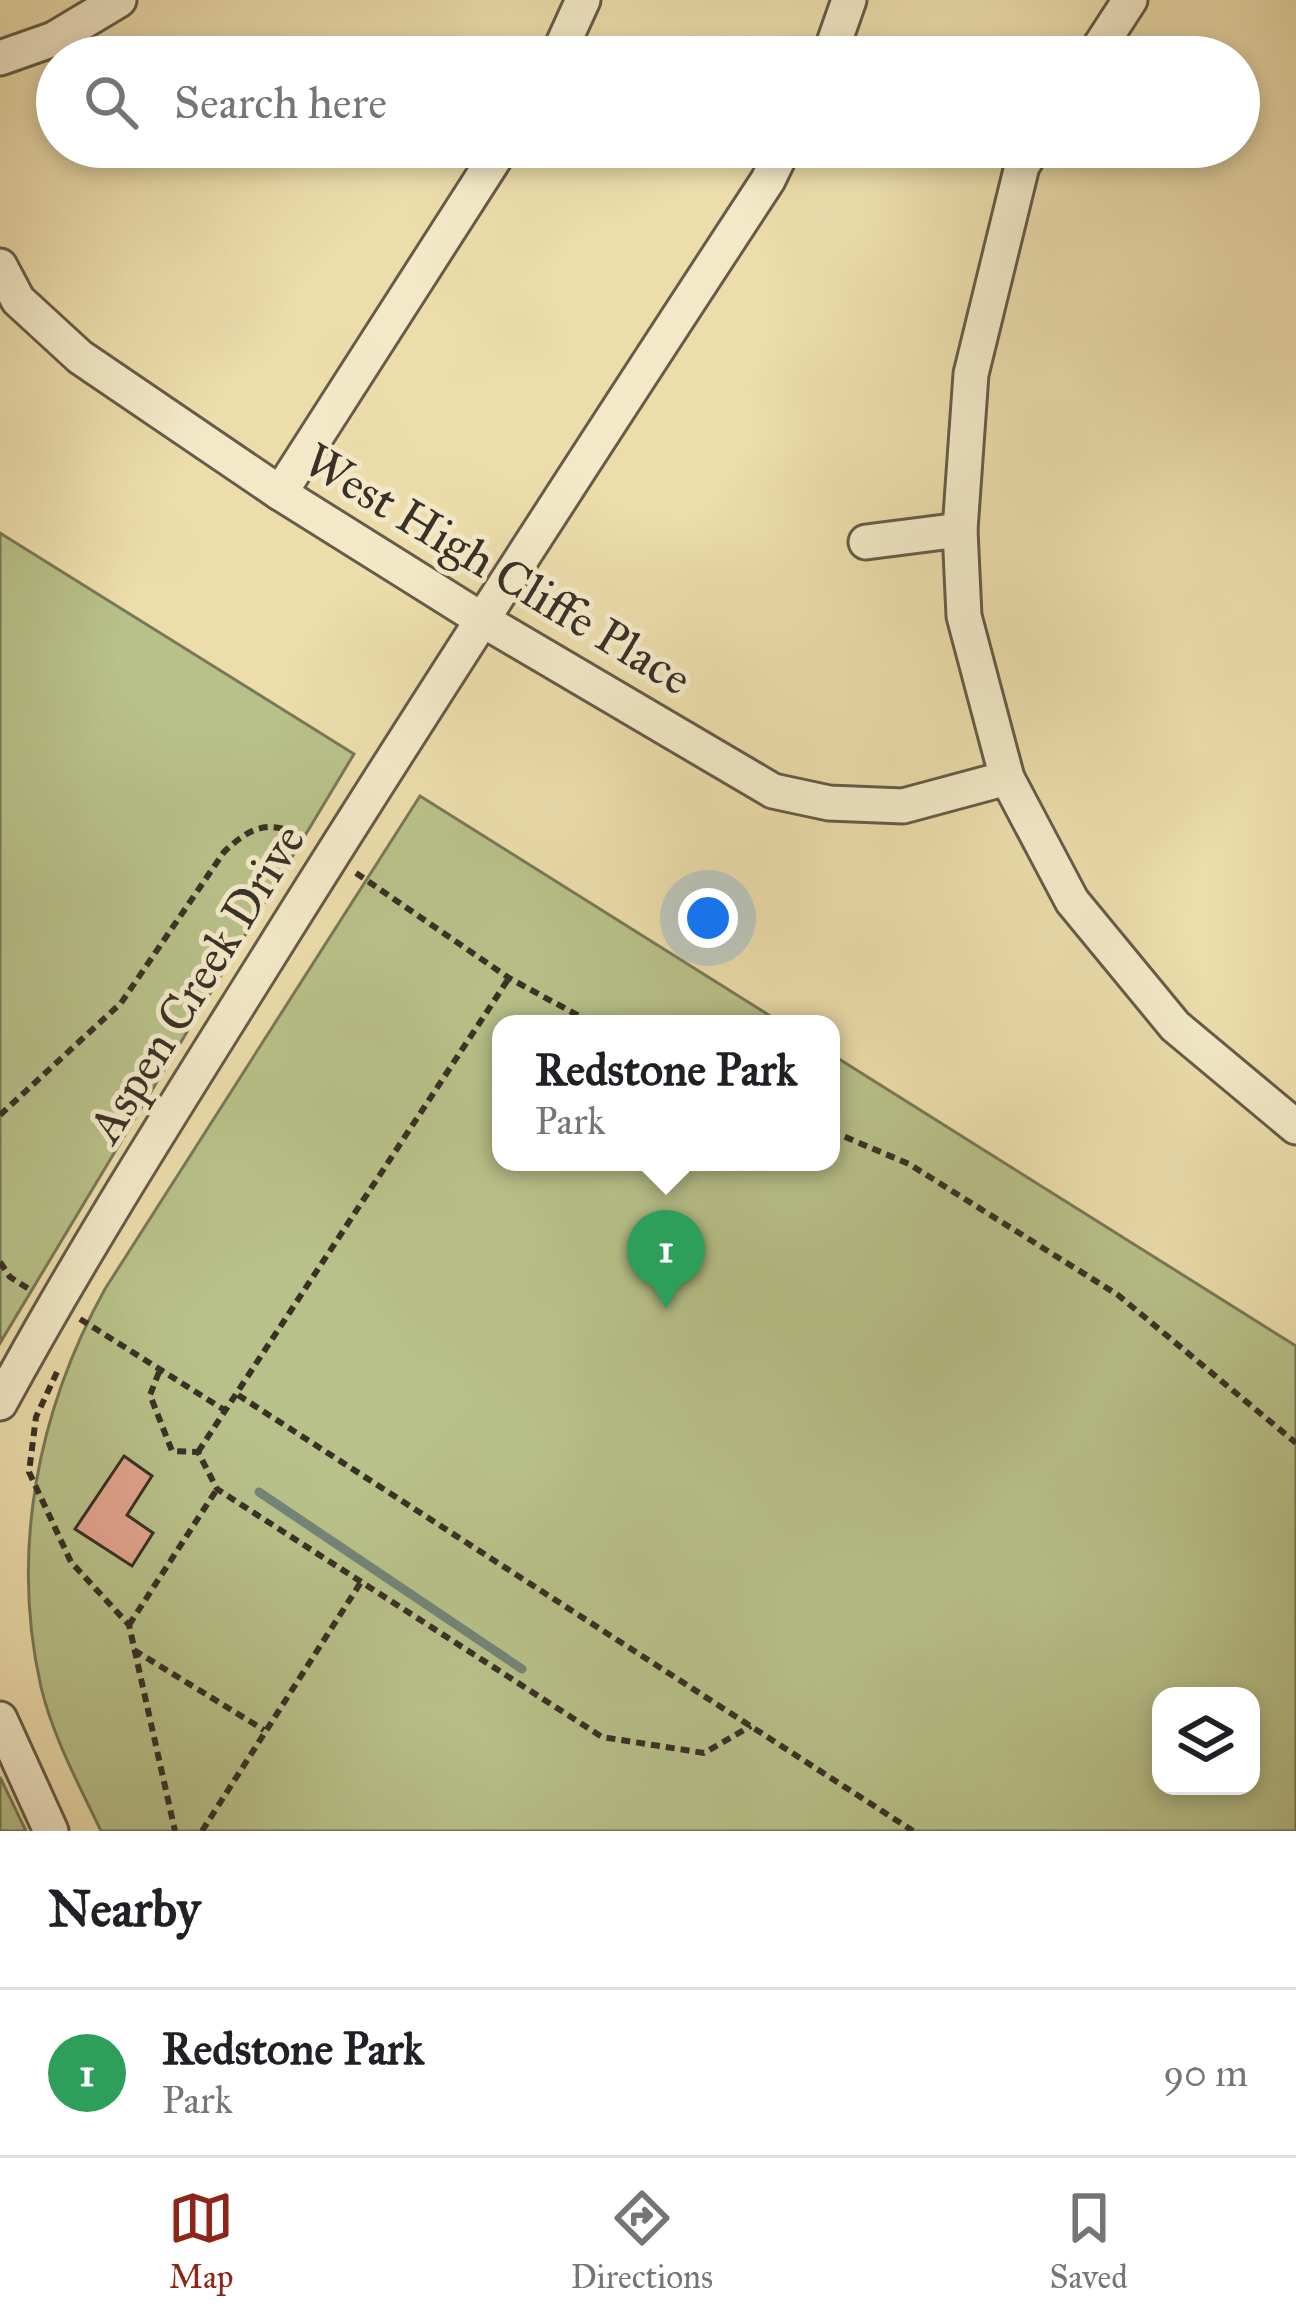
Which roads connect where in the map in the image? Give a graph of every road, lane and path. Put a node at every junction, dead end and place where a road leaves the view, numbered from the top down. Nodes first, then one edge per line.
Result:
1 (119, 0) edge
2 (584, 0) edge
3 (849, 0) edge
4 (1130, 0) edge
5 (60, 36) edge
6 (567, 36) edge
7 (836, 36) edge
8 (1107, 36) edge
9 (36, 46) edge
10 (0, 58) edge
11 (489, 168) edge
12 (774, 168) edge
13 (1022, 168) edge
14 (0, 266) edge
15 (280, 493) junction
16 (960, 530) junction
17 (866, 542) dead end
18 (481, 619) junction
19 (1007, 778) junction
20 (509, 978) dead end
21 (1296, 1127) edge
22 (840, 1135) edge
23 (0, 1262) edge
24 (67, 1311) junction
25 (71, 1339) dead end
26 (63, 1358) dead end
27 (159, 1372) junction
28 (238, 1395) junction
29 (0, 1402) edge
30 (226, 1412) junction
31 (1296, 1443) edge
32 (198, 1452) junction
33 (217, 1489) junction
34 (361, 1582) junction
35 (129, 1625) junction
36 (134, 1650) junction
37 (0, 1719) edge
38 (751, 1726) junction
39 (266, 1730) junction
40 (51, 1831) edge
41 (175, 1831) edge
42 (202, 1831) edge
43 (913, 1831) edge

1 - 5 street
2 - 6 street
3 - 7 street
4 - 8 street
9 - 10 street
11 - 15 street
12 - 18 street, Aspen Creek Drive
13 - 16 street
14 - 15 street, West High Cliffe Place
15 - 18 street, West High Cliffe Place
16 - 17 street
16 - 19 street
18 - 19 street, West High Cliffe Place
18 - 24 street, Aspen Creek Drive
19 - 21 street
20 - 28 path
22 - 31 path
23 - 24 path
24 - 25 path
24 - 27 path
24 - 29 street, Aspen Creek Drive
26 - 35 path
27 - 30 path
27 - 32 path
28 - 30 path
28 - 38 path
30 - 32 path
32 - 33 path
33 - 34 path
33 - 35 path
34 - 38 path
34 - 39 path
35 - 36 path
36 - 39 path
36 - 41 path
37 - 40 street
38 - 43 path
39 - 42 path

